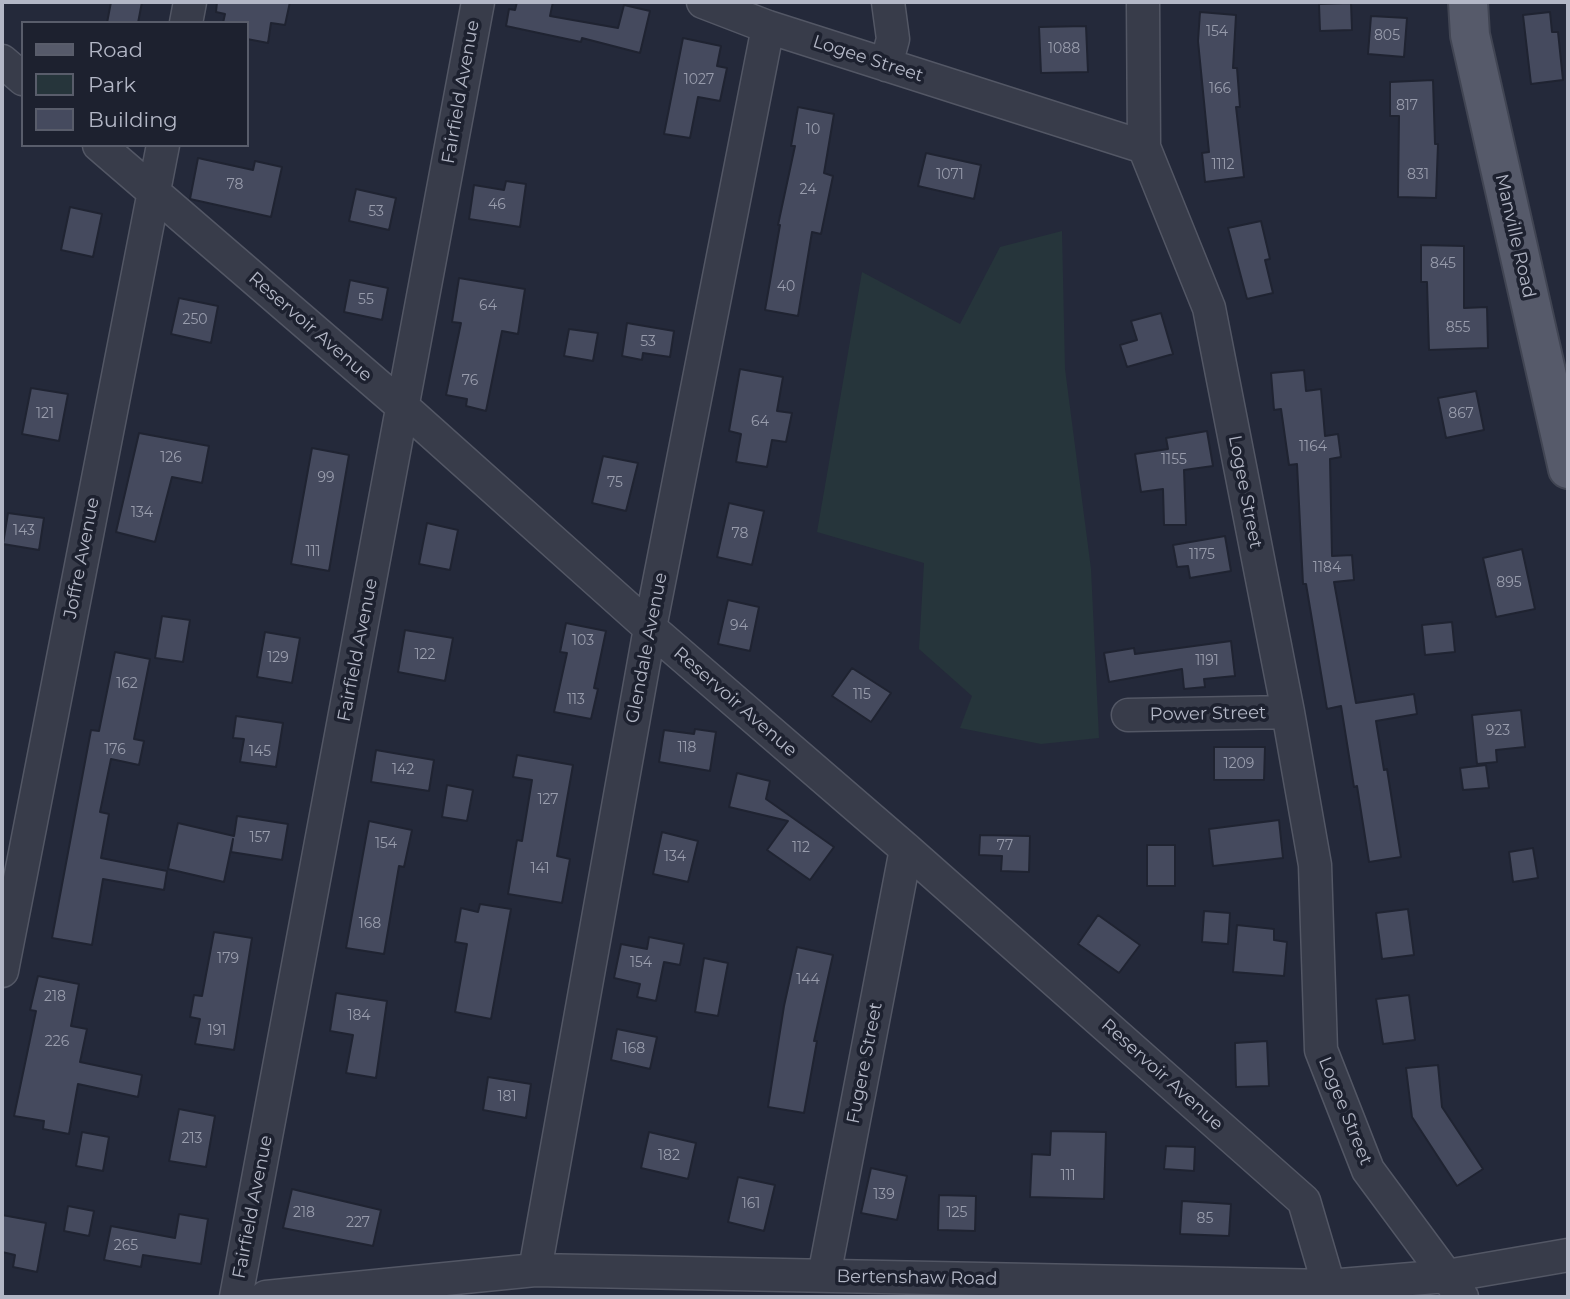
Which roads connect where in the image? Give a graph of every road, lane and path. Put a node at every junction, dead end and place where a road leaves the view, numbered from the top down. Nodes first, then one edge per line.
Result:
1 (190, 2) edge
2 (478, 2) edge
3 (703, 2) edge
4 (888, 2) edge
5 (1143, 2) edge
6 (1468, 2) edge
7 (186, 21) edge
8 (768, 27) junction
9 (2, 61) edge
10 (886, 65) junction
11 (21, 77) edge
12 (101, 147) edge
13 (163, 147) edge
14 (1144, 147) junction
15 (154, 194) junction
16 (403, 407) junction
17 (1568, 469) edge
18 (650, 628) junction
19 (1288, 712) junction
20 (1128, 715) dead end
21 (906, 849) junction
22 (2, 971) edge
23 (1568, 1255) edge
24 (535, 1270) junction
25 (824, 1276) junction
26 (1329, 1286) junction
27 (1455, 1287) edge
28 (1144, 1290) edge
29 (339, 1293) edge
30 (236, 1297) edge
31 (266, 1297) edge

1 - 7 street
2 - 16 street, Fairfield Avenue
3 - 8 street, Logee Street
4 - 10 street
5 - 14 street
6 - 17 main road, Manville Road
8 - 10 street, Logee Street
8 - 18 street, Glendale Avenue
9 - 11 street
10 - 14 street, Logee Street
12 - 15 street, Reservoir Avenue
13 - 15 street, Joffre Avenue
14 - 19 street, Logee Street
15 - 16 street, Reservoir Avenue
15 - 22 street, Joffre Avenue
16 - 18 street, Reservoir Avenue
16 - 30 street, Fairfield Avenue
18 - 21 street, Reservoir Avenue
18 - 24 street, Glendale Avenue
19 - 20 street, Power Street
19 - 27 street, Logee Street
21 - 25 street, Fugere Street
21 - 26 street, Reservoir Avenue
23 - 27 street, Bertenshaw Road
24 - 25 street, Bertenshaw Road
24 - 29 street, Bertenshaw Road
25 - 28 street, Bertenshaw Road
26 - 27 street, Bertenshaw Road
26 - 28 street, Bertenshaw Road
29 - 31 street, Bertenshaw Road

